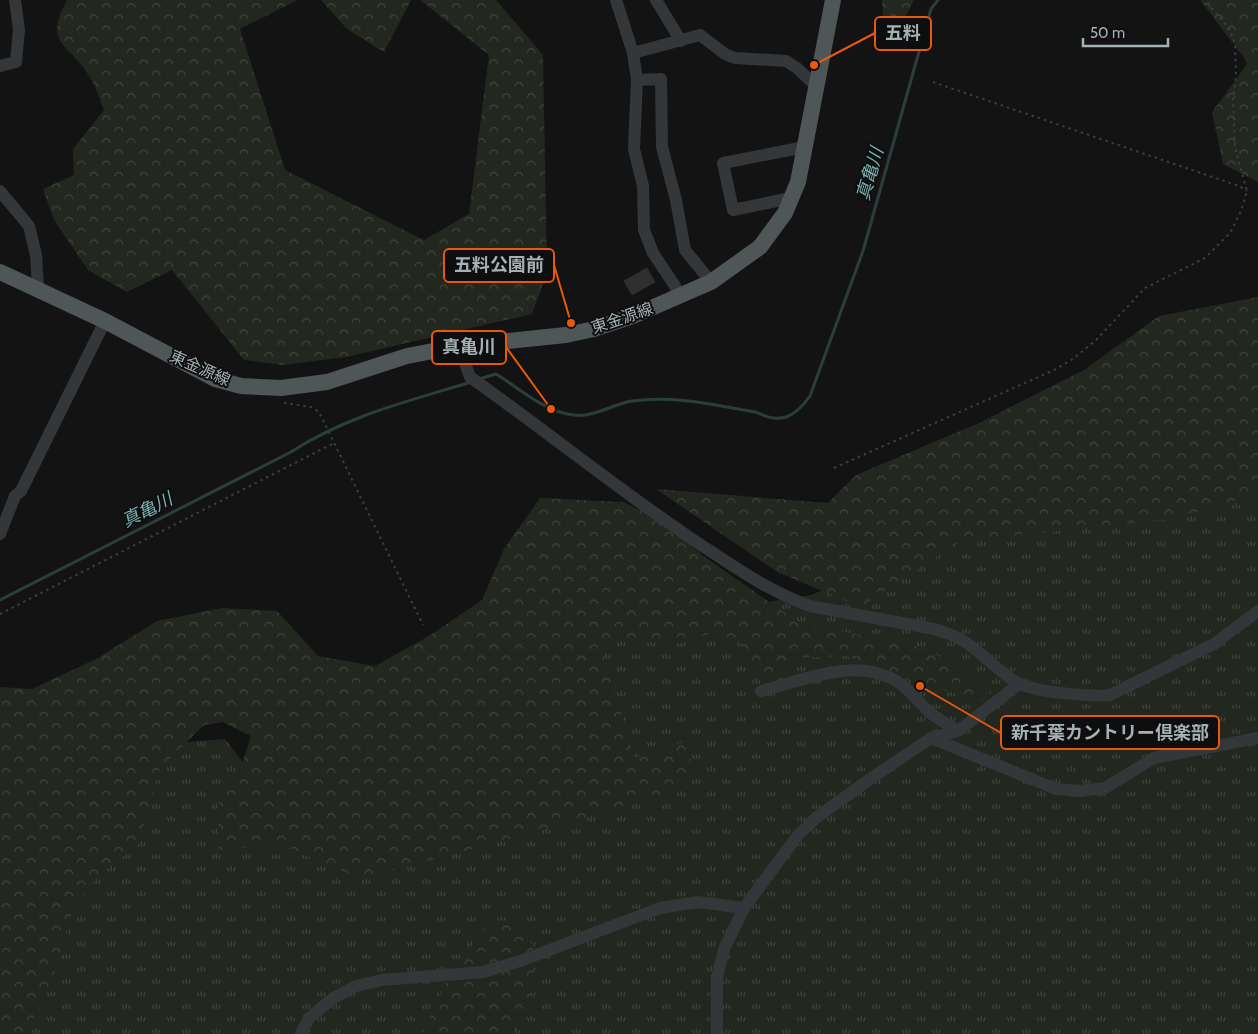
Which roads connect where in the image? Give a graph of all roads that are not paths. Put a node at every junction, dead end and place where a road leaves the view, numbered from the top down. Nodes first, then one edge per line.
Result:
1 (15, 0) edge
2 (616, 0) edge
3 (656, 0) edge
4 (833, 0) edge
5 (681, 41) junction
6 (633, 53) junction
7 (0, 66) edge
8 (637, 80) junction
9 (818, 88) junction
10 (805, 147) junction
11 (0, 191) edge
12 (791, 198) junction
13 (0, 272) edge
14 (711, 282) junction
15 (38, 288) junction
16 (679, 297) junction
17 (105, 321) junction
18 (459, 346) junction
19 (0, 534) edge
20 (1258, 611) edge
21 (1019, 684) junction
22 (761, 691) dead end
23 (958, 731) junction
24 (931, 738) junction
25 (1258, 738) edge
26 (744, 908) junction
27 (301, 1034) edge
28 (717, 1034) edge

1 - 7 street
2 - 6 street
3 - 5 street
4 - 9 main road, 東金源線
5 - 6 street
5 - 9 street
6 - 8 street
8 - 14 street
8 - 16 street
9 - 10 main road, 東金源線
10 - 12 main road, 東金源線
10 - 12 street
11 - 15 street
12 - 14 main road, 東金源線
13 - 15 main road, 東金源線
14 - 16 main road, 東金源線
15 - 17 main road, 東金源線
16 - 18 main road, 東金源線
17 - 18 main road, 東金源線
17 - 19 street
18 - 21 street
20 - 21 street
21 - 23 street
22 - 23 street
23 - 24 street
24 - 25 street
24 - 26 street
26 - 27 street
26 - 28 street

